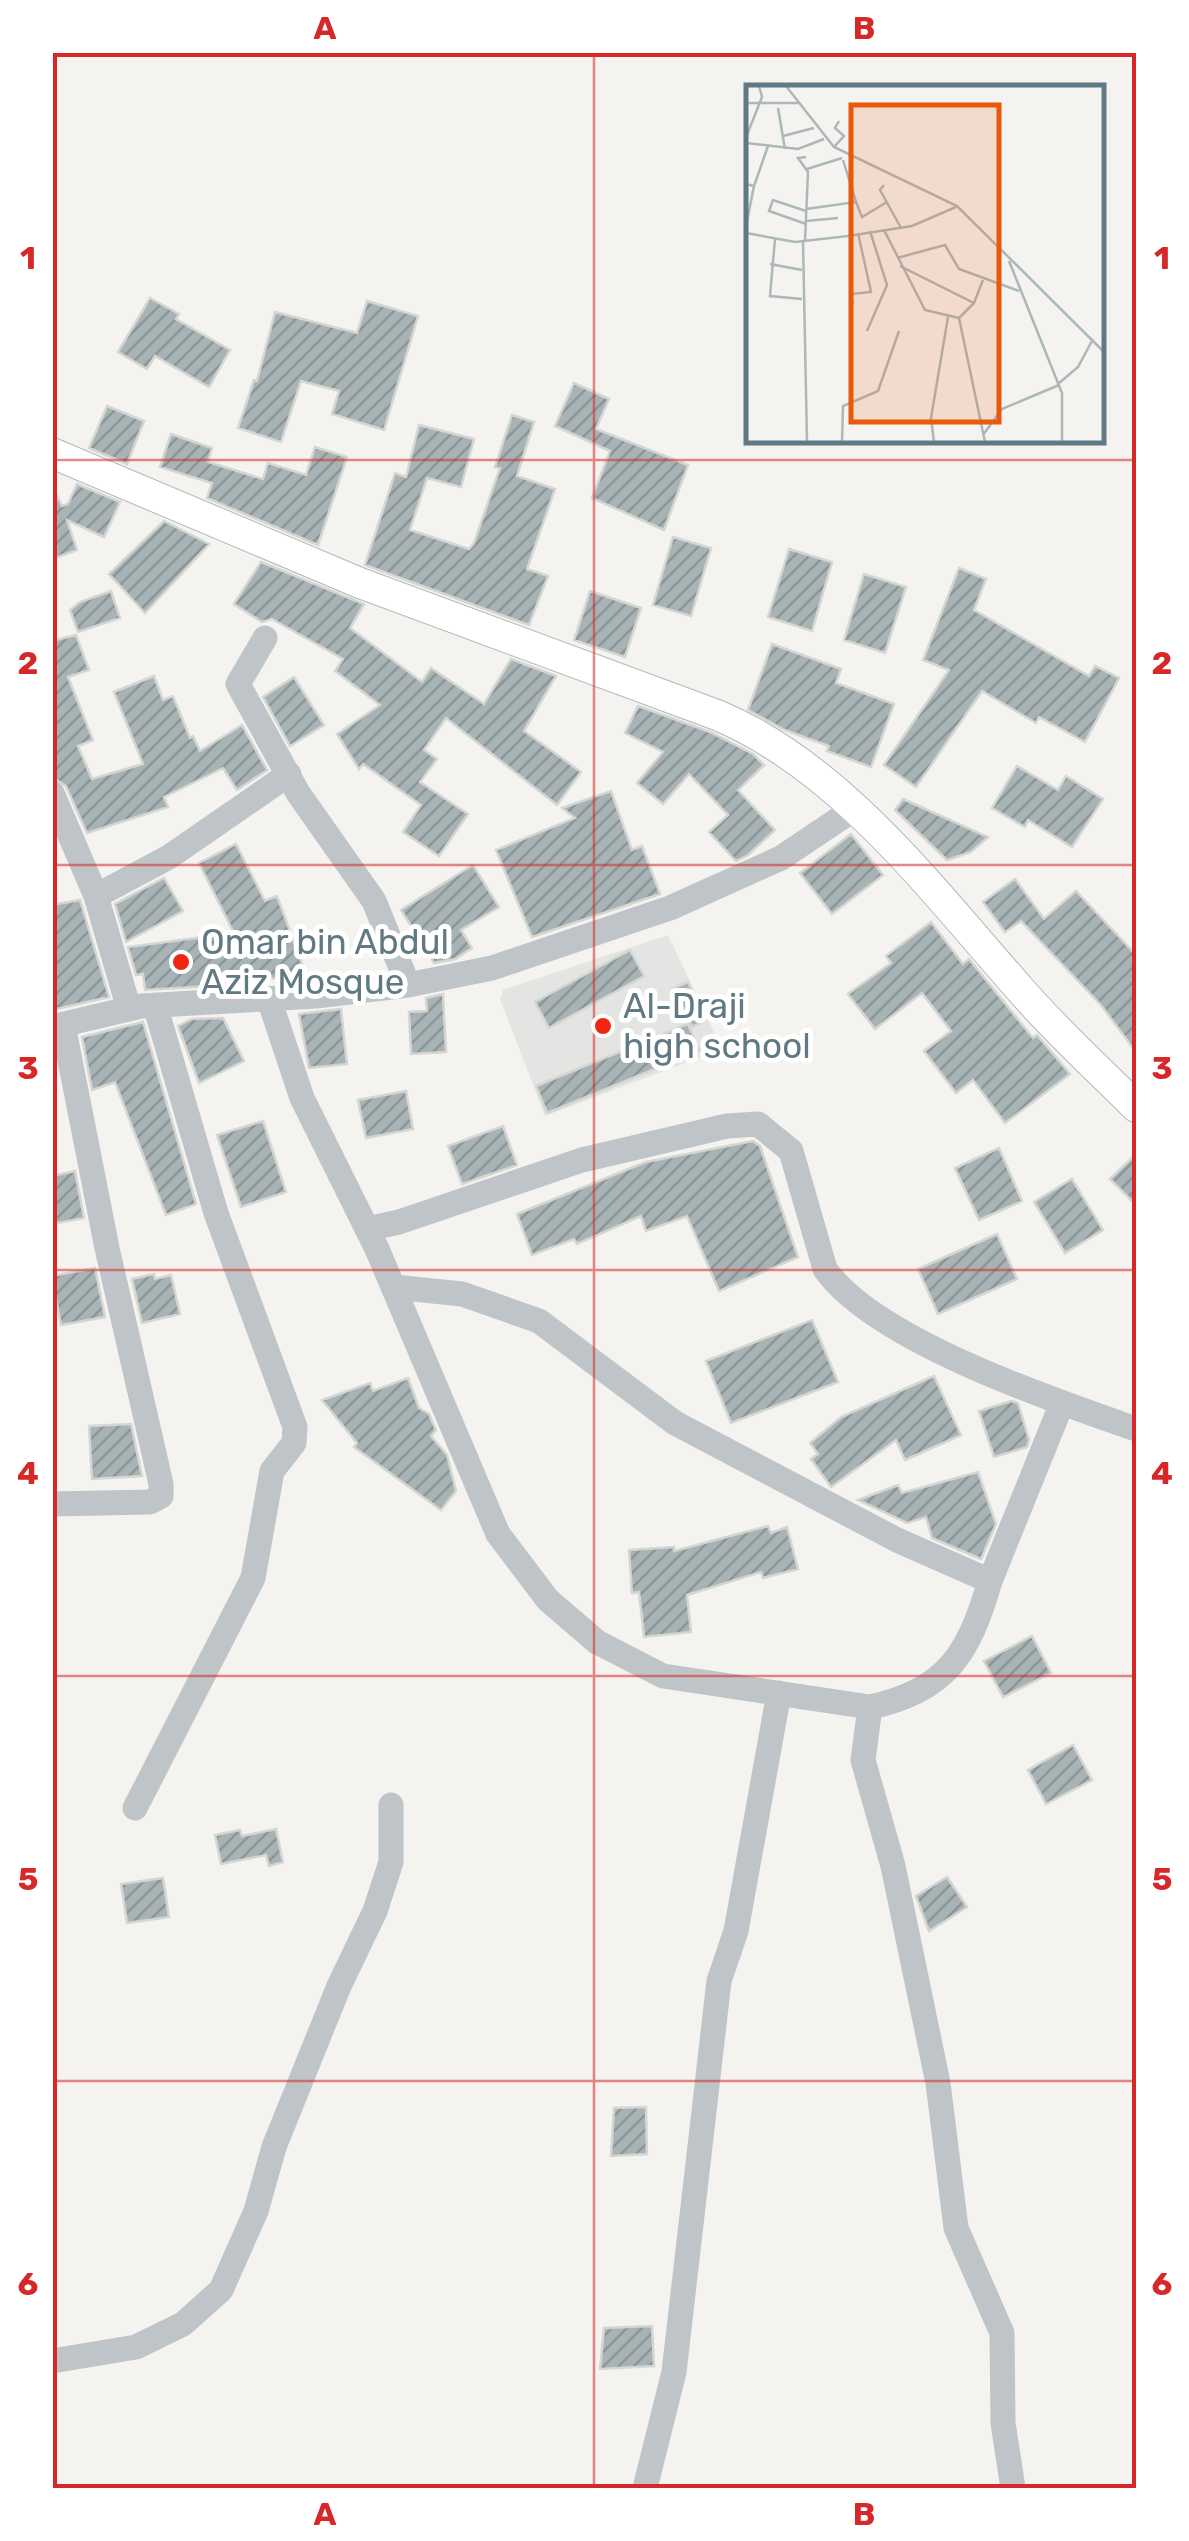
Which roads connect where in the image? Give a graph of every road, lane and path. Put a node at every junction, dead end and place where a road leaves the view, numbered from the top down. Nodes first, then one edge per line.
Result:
1 (52, 453) edge
2 (265, 638) dead end
3 (288, 774) junction
4 (52, 793) edge
5 (854, 810) junction
6 (96, 896) junction
7 (974, 936) junction
8 (408, 985) junction
9 (269, 998) junction
10 (155, 1005) junction
11 (129, 1009) junction
12 (58, 1026) edge
13 (1136, 1085) edge
14 (1136, 1107) edge
15 (367, 1228) junction
16 (394, 1287) junction
17 (1062, 1403) junction
18 (1136, 1429) edge
19 (52, 1504) edge
20 (990, 1581) junction
21 (779, 1693) junction
22 (870, 1707) junction
23 (391, 1805) dead end
24 (135, 1808) dead end
25 (52, 2360) edge
26 (645, 2488) edge
27 (1013, 2488) edge

1 - 5 main road
2 - 3 street
3 - 6 street
3 - 8 street
4 - 6 street
5 - 7 main road
5 - 8 street
6 - 11 street
7 - 13 main road
7 - 14 main road
8 - 9 street
9 - 10 street
9 - 15 street
10 - 11 street
10 - 24 street
11 - 12 street
12 - 19 street
15 - 16 street
15 - 17 street
16 - 20 street
16 - 21 street
17 - 18 street
17 - 20 street
20 - 22 street
21 - 22 street
21 - 26 street
22 - 27 street
23 - 25 street

